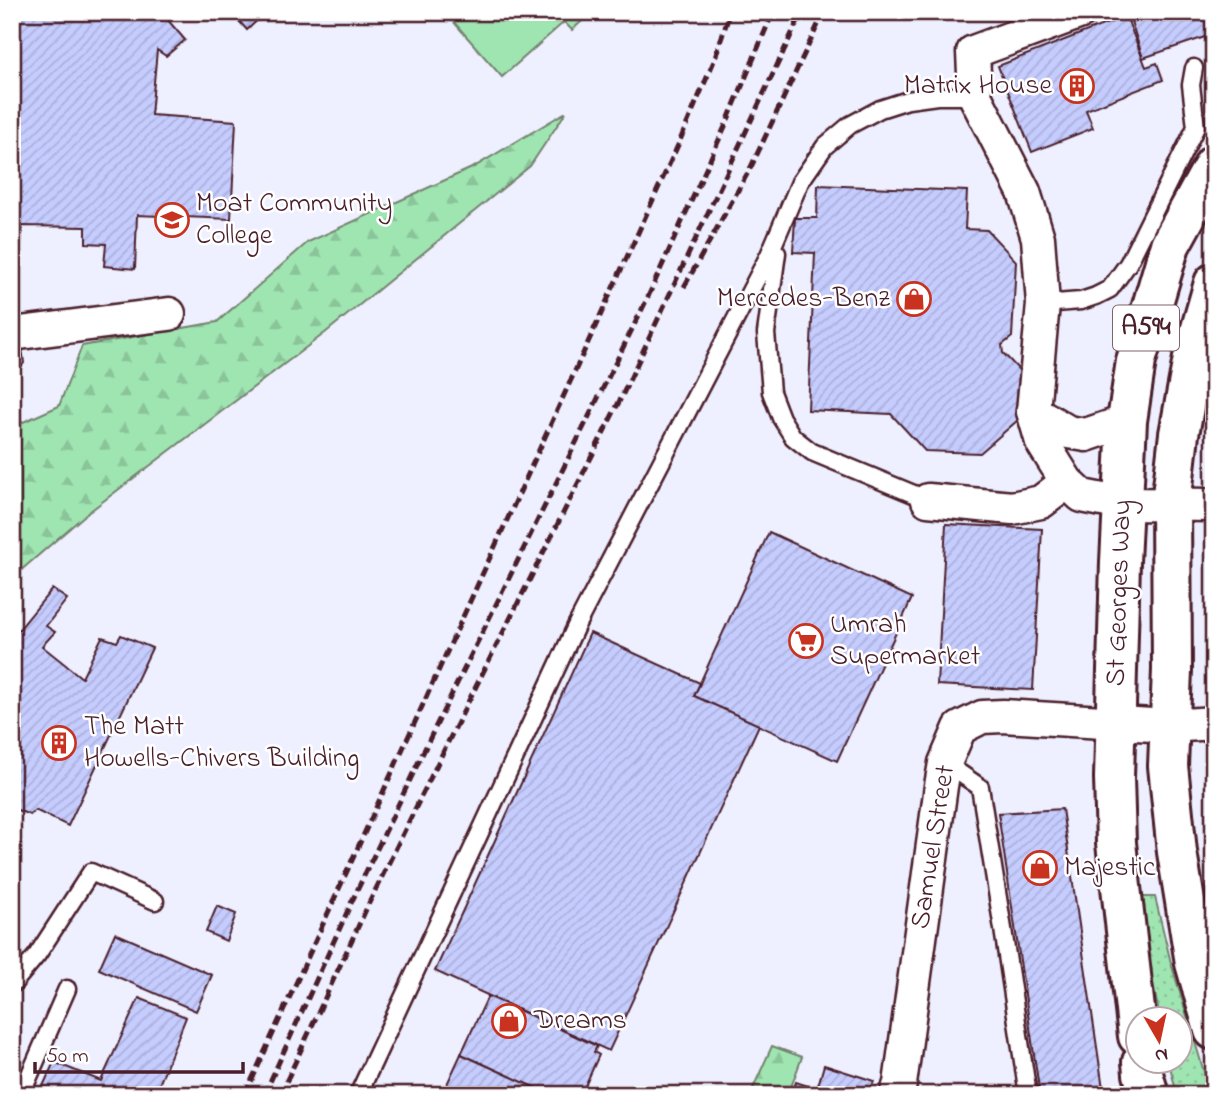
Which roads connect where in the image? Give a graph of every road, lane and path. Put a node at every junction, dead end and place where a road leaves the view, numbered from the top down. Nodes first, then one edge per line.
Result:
1 (1081, 12) edge
2 (1194, 68) dead end
3 (975, 96) junction
4 (1214, 165) edge
5 (769, 255) junction
6 (1214, 282) edge
7 (1043, 304) junction
8 (169, 314) dead end
9 (12, 334) edge
10 (1033, 411) junction
11 (1127, 421) junction
12 (1067, 482) junction
13 (928, 500) joint
14 (1171, 503) junction
15 (1123, 504) junction
16 (1214, 505) edge
17 (1115, 723) junction
18 (1214, 723) edge
19 (1169, 726) junction
20 (945, 762) junction
21 (155, 901) dead end
22 (12, 985) edge
23 (67, 989) dead end
24 (1135, 1006) edge
25 (1214, 1030) edge
26 (1144, 1076) edge
27 (21, 1095) edge
28 (358, 1095) edge
29 (896, 1095) edge
30 (1028, 1095) edge
31 (1149, 1095) edge

1 - 3 street
2 - 7 lane
3 - 5 lane
3 - 7 street
4 - 11 main road, St Georges Way / A594
5 - 13 lane
5 - 28 lane
6 - 14 main road, St Georges Way / A594
7 - 10 street
8 - 9 street
10 - 11 street
10 - 12 street
11 - 15 main road, St Georges Way / A594
12 - 13 street
12 - 15 street
14 - 15 street
14 - 16 street
14 - 19 main road, St Georges Way / A594
15 - 17 main road, St Georges Way / A594
17 - 19 street, Samuel Street
17 - 20 street, Samuel Street
17 - 24 main road, St Georges Way / A594
18 - 19 street, Samuel Street
19 - 25 main road, St Georges Way / A594
20 - 29 street, Samuel Street
20 - 30 lane
21 - 22 lane
23 - 27 lane
26 - 31 main road

